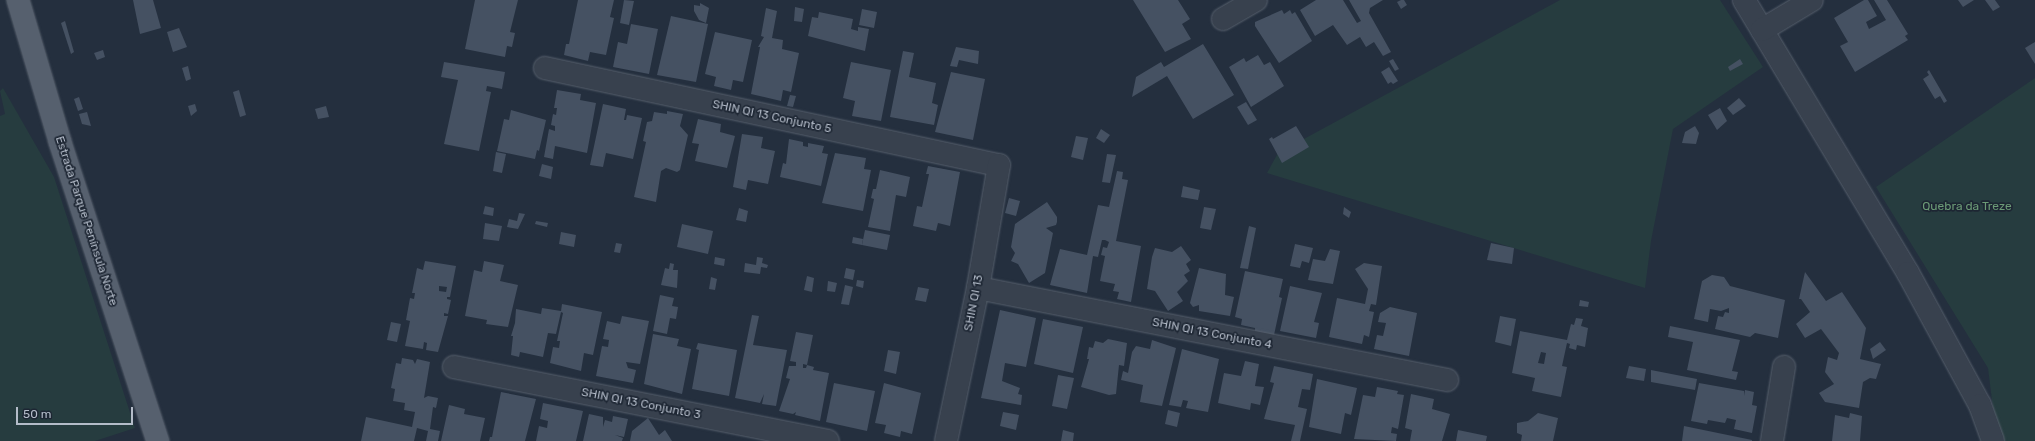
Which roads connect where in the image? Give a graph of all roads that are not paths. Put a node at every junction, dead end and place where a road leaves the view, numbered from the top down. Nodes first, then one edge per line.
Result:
1 (18, 0) edge
2 (1256, 0) edge
3 (1744, 0) edge
4 (1812, 0) edge
5 (1223, 19) dead end
6 (1762, 30) junction
7 (545, 68) dead end
8 (999, 165) joint
9 (978, 288) junction
10 (454, 367) dead end
11 (1784, 367) dead end
12 (1447, 380) dead end
13 (158, 441) edge
14 (828, 441) edge
15 (946, 441) edge
16 (1772, 441) edge
17 (1993, 441) edge

1 - 13 main road, Estrada Parque Península Norte
2 - 5 street
3 - 6 street
4 - 6 street
6 - 17 street
7 - 8 street, SHIN QI 13 Conjunto 5
8 - 9 street, SHIN QI 13
9 - 12 street, SHIN QI 13 Conjunto 4
9 - 15 street, SHIN QI 13
10 - 14 street, SHIN QI 13 Conjunto 3
11 - 16 street

